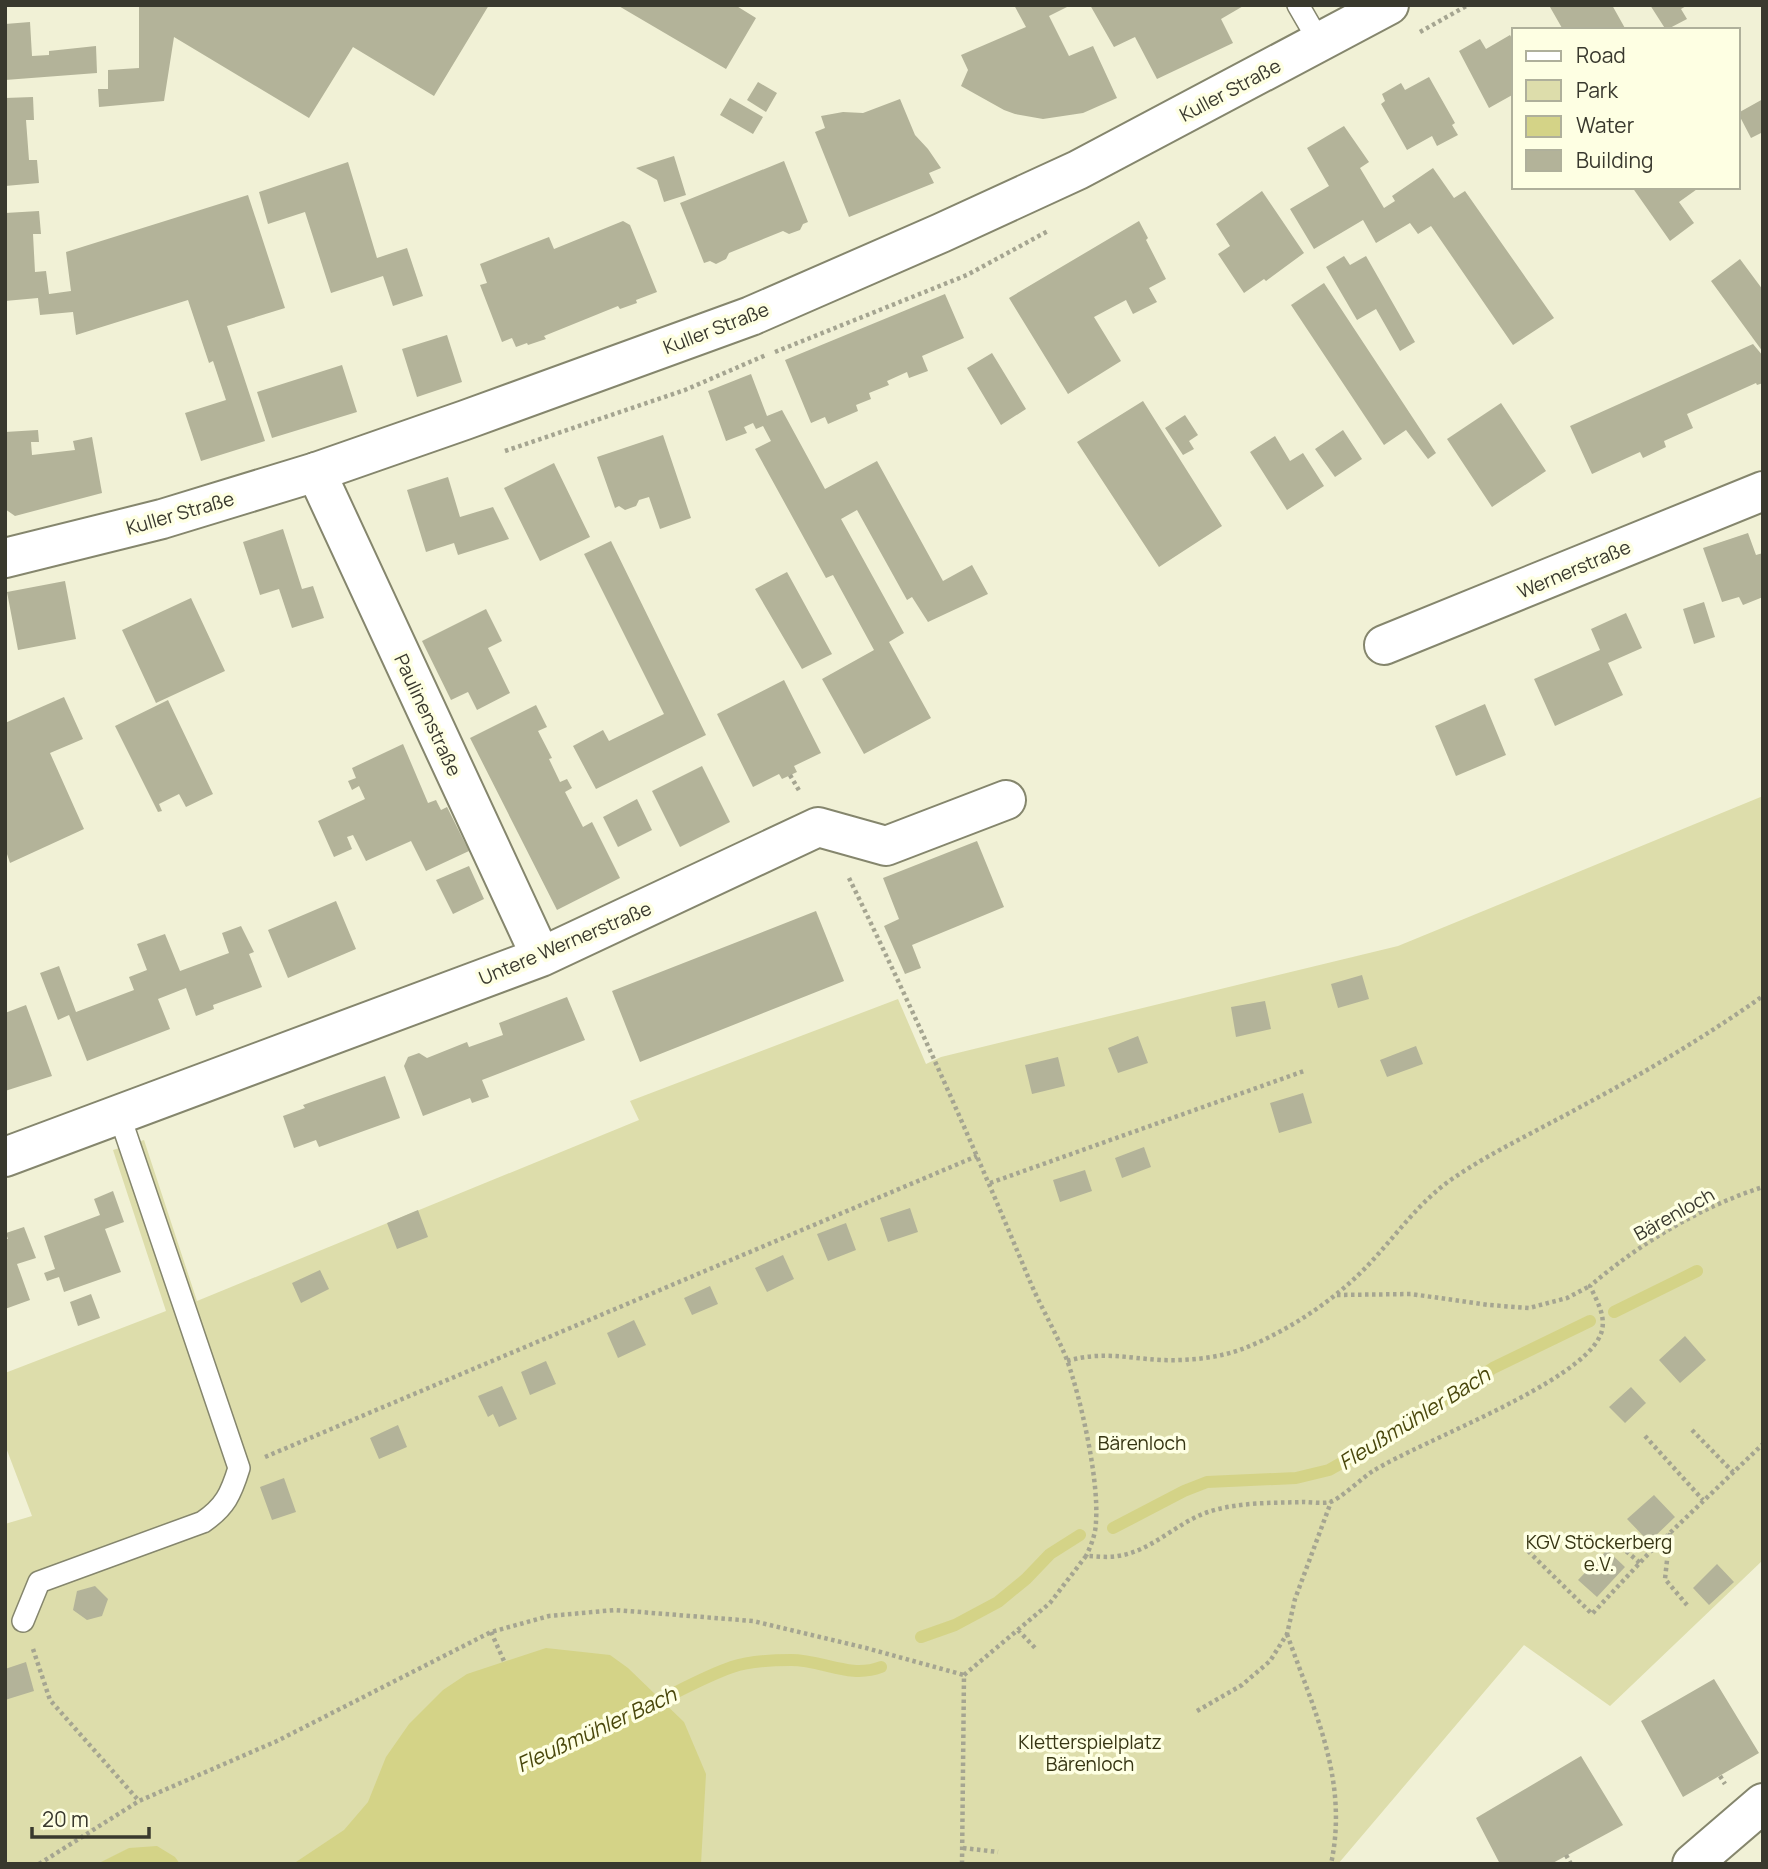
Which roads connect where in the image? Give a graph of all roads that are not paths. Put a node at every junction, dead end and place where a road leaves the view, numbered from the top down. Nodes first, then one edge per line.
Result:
1 (1298, 5) edge
2 (1389, 5) edge
3 (1320, 43) junction
4 (316, 472) junction
5 (1763, 491) edge
6 (5, 558) edge
7 (1384, 646) dead end
8 (1006, 800) dead end
9 (541, 957) junction
10 (119, 1114) junction
11 (5, 1157) edge
12 (23, 1621) road end
13 (1763, 1803) edge
14 (1692, 1864) edge

1 - 3 lane
2 - 3 street, Kuller Straße
3 - 4 street, Kuller Straße
4 - 6 street, Kuller Straße
4 - 9 street, Paulinenstraße
5 - 7 street, Wernerstraße
8 - 9 street, Untere Wernerstraße
9 - 10 street, Untere Wernerstraße
10 - 11 street, Untere Wernerstraße
10 - 12 lane
13 - 14 street

